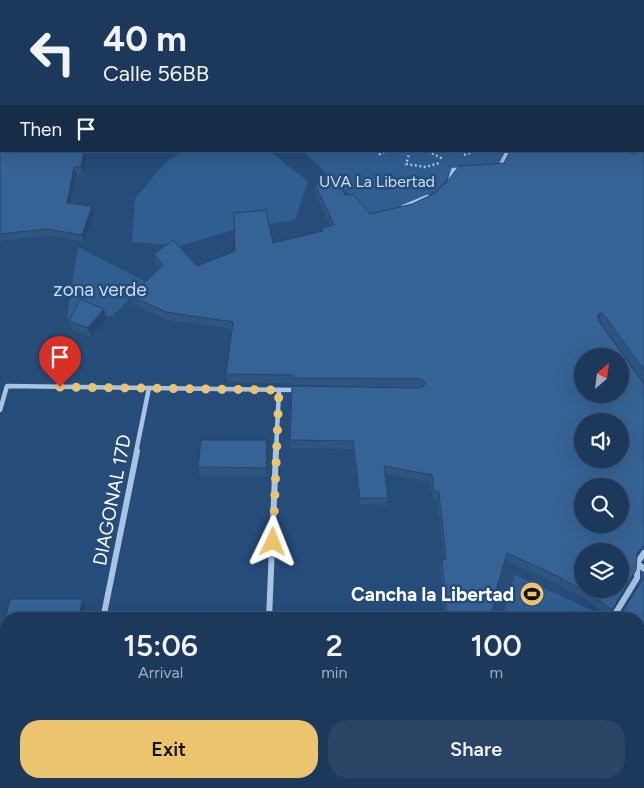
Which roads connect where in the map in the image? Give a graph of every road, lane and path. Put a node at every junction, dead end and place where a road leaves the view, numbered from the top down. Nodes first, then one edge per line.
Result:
1 (410, 152) edge
2 (430, 152) edge
3 (472, 152) edge
4 (508, 152) edge
5 (461, 156) dead end
6 (468, 168) edge
7 (494, 169) edge
8 (446, 185) edge
9 (432, 196) edge
10 (400, 209) edge
11 (149, 388) junction
12 (279, 390) junction
13 (307, 390) edge
14 (0, 410) edge
15 (644, 554) edge
16 (637, 563) junction
17 (644, 569) edge
18 (104, 612) edge
19 (269, 612) edge
20 (616, 612) edge

1 - 2 path
3 - 5 path
4 - 7 street
6 - 8 street
9 - 10 street
11 - 12 street
11 - 14 street
11 - 18 street, DIAGONAL 17D
12 - 13 street
12 - 19 street
15 - 16 street
16 - 17 street
16 - 20 street

